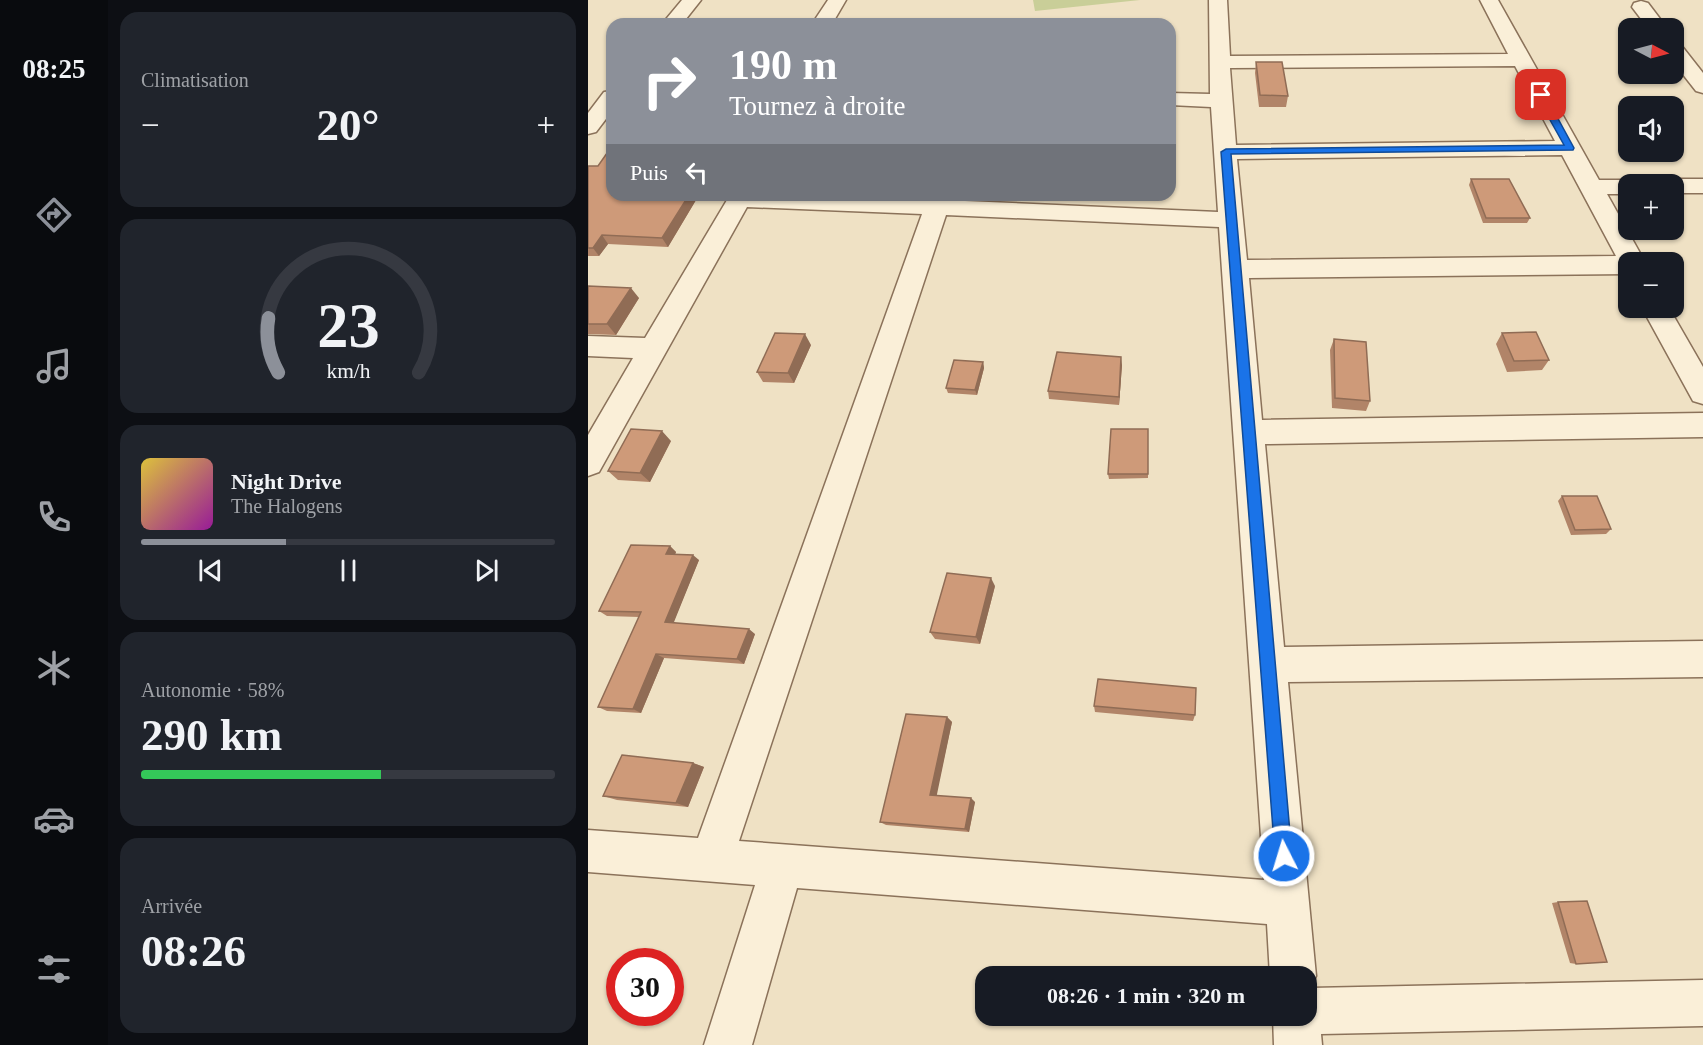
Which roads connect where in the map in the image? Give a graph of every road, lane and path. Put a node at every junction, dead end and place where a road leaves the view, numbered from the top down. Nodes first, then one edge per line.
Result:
1 (692, 0) edge
2 (837, 0) edge
3 (1218, 0) edge
4 (1489, 0) edge
5 (1641, 7) dead end
6 (677, 18) edge
7 (826, 18) edge
8 (1650, 18) edge
9 (1521, 60) junction
10 (1220, 62) junction
11 (1684, 62) edge
12 (1703, 87) edge
13 (1176, 99) edge
14 (1221, 101) junction
15 (606, 105) edge
16 (588, 127) edge
17 (1570, 148) junction
18 (1226, 152) junction
19 (1684, 186) edge
20 (1703, 186) edge
21 (1591, 187) junction
22 (1618, 187) edge
23 (739, 201) edge
24 (819, 201) edge
25 (937, 207) junction
26 (1231, 220) junction
27 (1624, 252) edge
28 (1618, 264) edge
29 (1235, 269) junction
30 (1662, 318) edge
31 (588, 346) edge
32 (653, 350) junction
33 (1703, 393) edge
34 (1703, 426) edge
35 (1249, 432) junction
36 (588, 463) edge
37 (1703, 658) edge
38 (1268, 665) junction
39 (588, 851) edge
40 (711, 861) junction
41 (782, 866) junction
42 (1287, 904) junction
43 (1292, 966) edge
44 (1703, 1003) edge
45 (1317, 1011) edge
46 (1297, 1026) edge
47 (728, 1045) edge
48 (1298, 1045) edge

1 - 6 street
2 - 7 street
3 - 10 street
4 - 9 street
5 - 8 street
9 - 10 street
9 - 17 street
10 - 14 street
11 - 12 street
13 - 14 street
14 - 18 street
15 - 16 street
17 - 18 street
17 - 21 street
18 - 26 street
19 - 20 street
21 - 22 street
21 - 27 street
23 - 32 street
24 - 25 street
25 - 26 street
25 - 40 street
26 - 29 street
28 - 29 street
29 - 35 street
30 - 33 street
31 - 32 street
32 - 36 street
34 - 35 street
35 - 38 street
37 - 38 street
38 - 42 street
39 - 40 street
40 - 41 street
41 - 42 street
41 - 47 street
42 - 43 street
44 - 45 street
46 - 48 street

